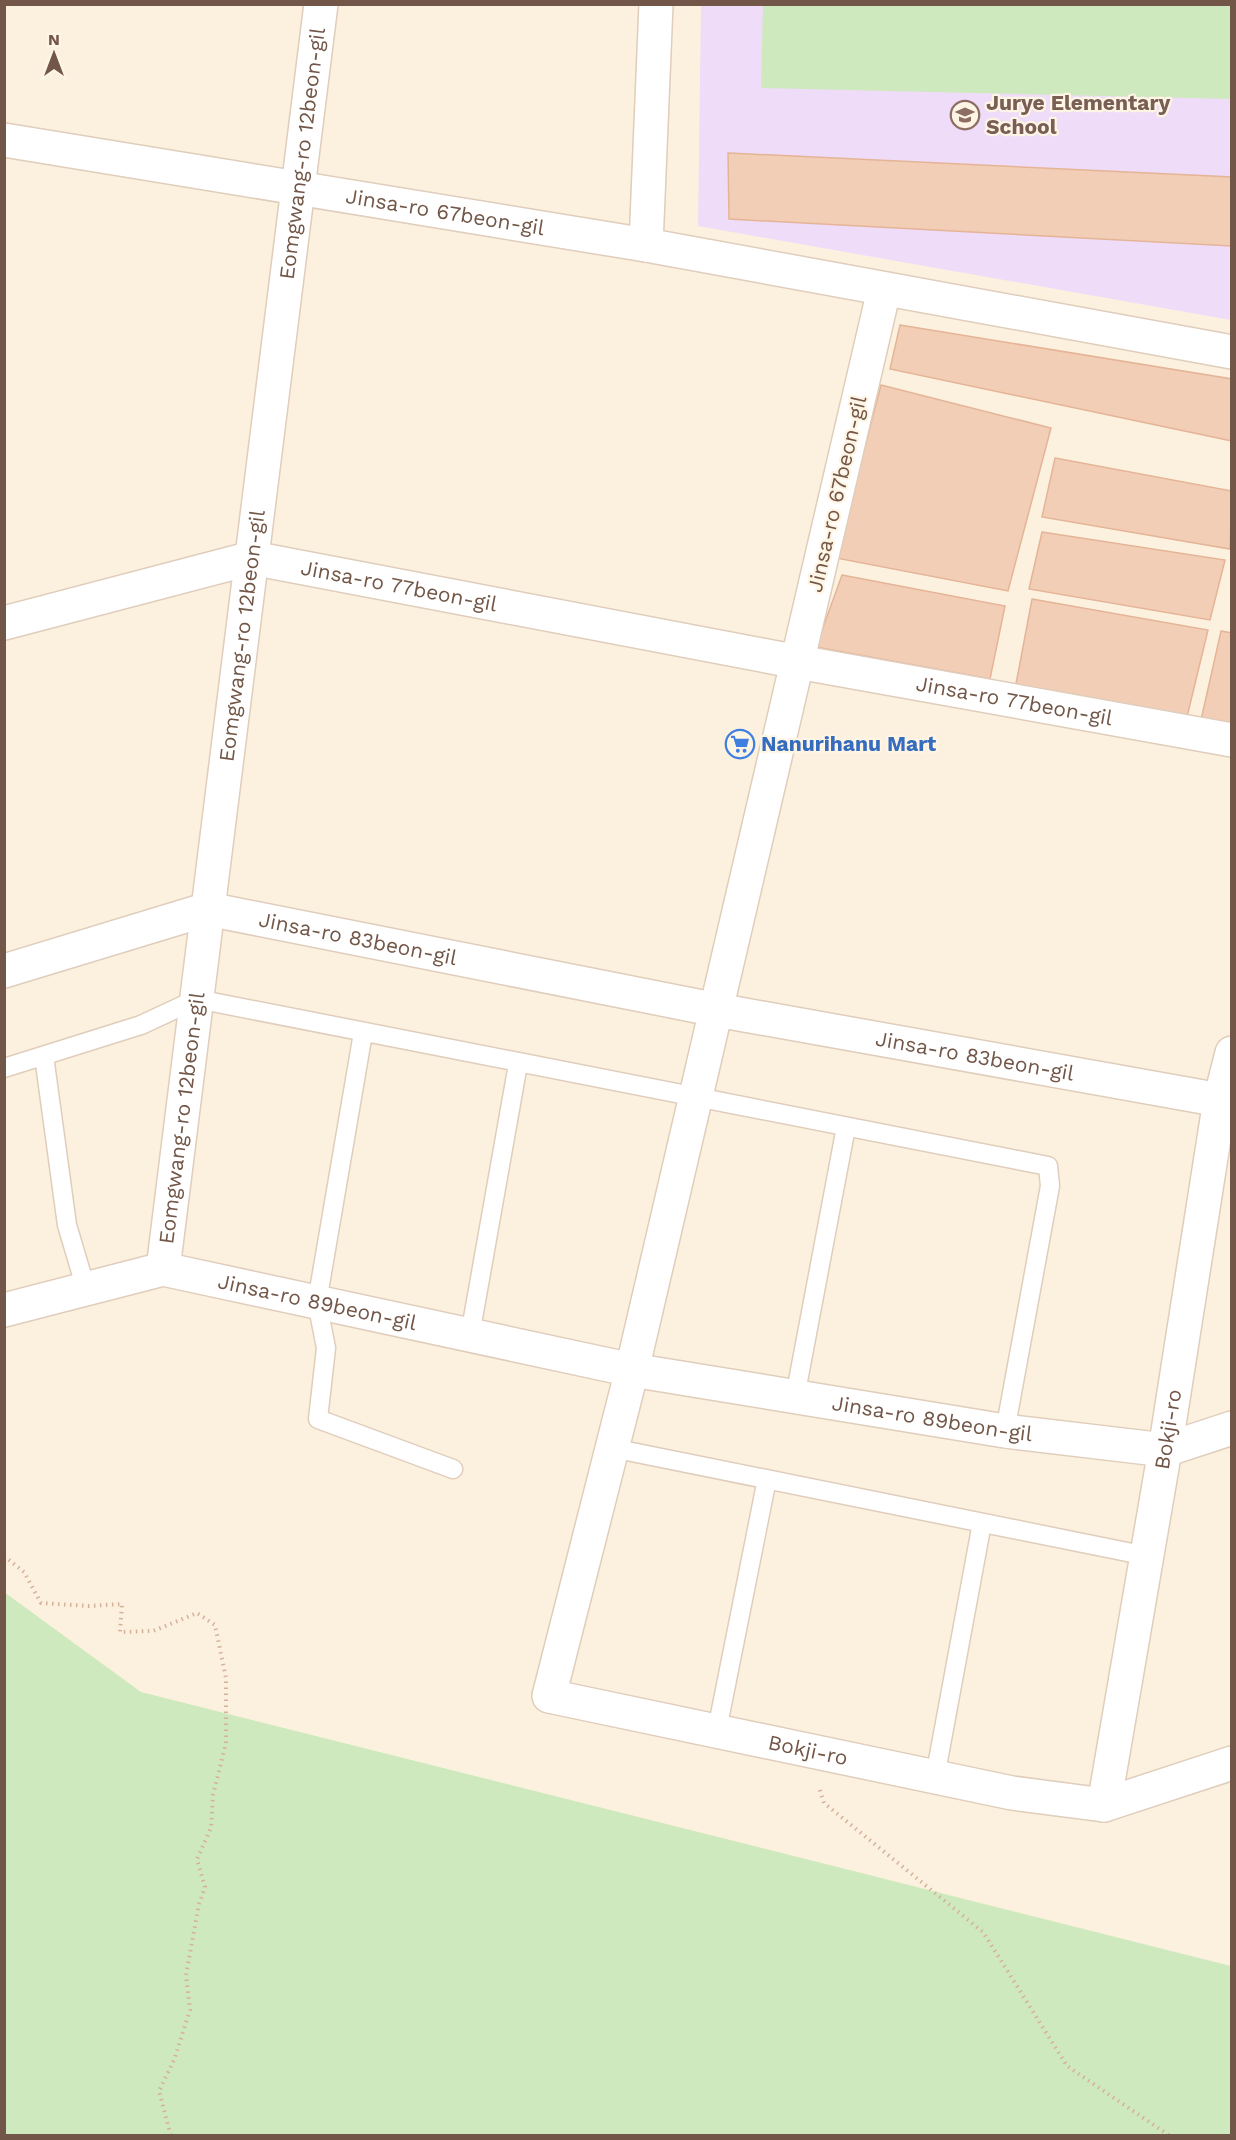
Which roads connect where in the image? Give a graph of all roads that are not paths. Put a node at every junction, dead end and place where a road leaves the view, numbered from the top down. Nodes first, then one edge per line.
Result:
1 (321, 4) edge
2 (656, 4) edge
3 (4, 140) edge
4 (298, 188) junction
5 (646, 245) junction
6 (884, 290) junction
7 (1232, 352) edge
8 (252, 558) junction
9 (4, 623) edge
10 (798, 662) junction
11 (1232, 740) edge
12 (208, 909) junction
13 (4, 971) edge
14 (196, 999) junction
15 (717, 1010) junction
16 (363, 1033) junction
17 (1232, 1053) edge
18 (44, 1056) junction
19 (518, 1064) junction
20 (4, 1068) edge
21 (1226, 1098) edge
22 (696, 1099) junction
23 (846, 1127) junction
24 (163, 1269) junction
25 (86, 1289) junction
26 (317, 1302) junction
27 (4, 1310) edge
28 (470, 1335) junction
29 (632, 1370) junction
30 (795, 1397) junction
31 (1232, 1428) edge
32 (1005, 1431) junction
33 (612, 1448) junction
34 (1165, 1450) junction
35 (453, 1469) dead end
36 (767, 1479) junction
37 (982, 1522) junction
38 (1147, 1556) junction
39 (717, 1730) junction
40 (1232, 1763) edge
41 (935, 1777) junction
42 (1104, 1805) junction

1 - 4 street, Eomgwang-ro 12beon-gil
2 - 5 street
3 - 4 street, Jinsa-ro 67beon-gil
4 - 5 street, Jinsa-ro 67beon-gil
4 - 8 street, Eomgwang-ro 12beon-gil
5 - 6 street, Jinsa-ro 67beon-gil
6 - 7 street, Jinsa-ro 67beon-gil
6 - 10 street, Jinsa-ro 67beon-gil
8 - 9 street, Jinsa-ro 77beon-gil
8 - 10 street, Jinsa-ro 77beon-gil
8 - 12 street, Eomgwang-ro 12beon-gil
10 - 11 street, Jinsa-ro 77beon-gil
10 - 15 street
12 - 13 street, Jinsa-ro 83beon-gil
12 - 14 street, Eomgwang-ro 12beon-gil
12 - 15 street, Jinsa-ro 83beon-gil
14 - 16 lane
14 - 18 lane
14 - 24 street, Eomgwang-ro 12beon-gil
15 - 21 street, Jinsa-ro 83beon-gil
15 - 22 street
16 - 19 lane
16 - 26 lane
17 - 21 street, Bokji-ro
18 - 20 lane
18 - 25 lane
19 - 22 lane
19 - 28 lane
21 - 34 street, Bokji-ro
22 - 23 lane
22 - 29 street
23 - 30 lane
23 - 32 lane
24 - 25 street, Jinsa-ro 89beon-gil
24 - 26 street, Jinsa-ro 89beon-gil
25 - 27 street, Jinsa-ro 89beon-gil
26 - 28 street, Jinsa-ro 89beon-gil
26 - 35 lane
28 - 29 street, Jinsa-ro 89beon-gil
29 - 30 street, Jinsa-ro 89beon-gil
29 - 33 street
30 - 32 street, Jinsa-ro 89beon-gil
31 - 34 street, Jinsa-ro 89beon-gil
32 - 34 street, Jinsa-ro 89beon-gil
33 - 36 lane
33 - 39 street, Bokji-ro
34 - 38 street, Bokji-ro
36 - 37 lane
36 - 39 lane
37 - 38 lane
37 - 41 lane
38 - 42 street, Bokji-ro
39 - 41 street, Bokji-ro
40 - 42 street, Bokji-ro
41 - 42 street, Bokji-ro

